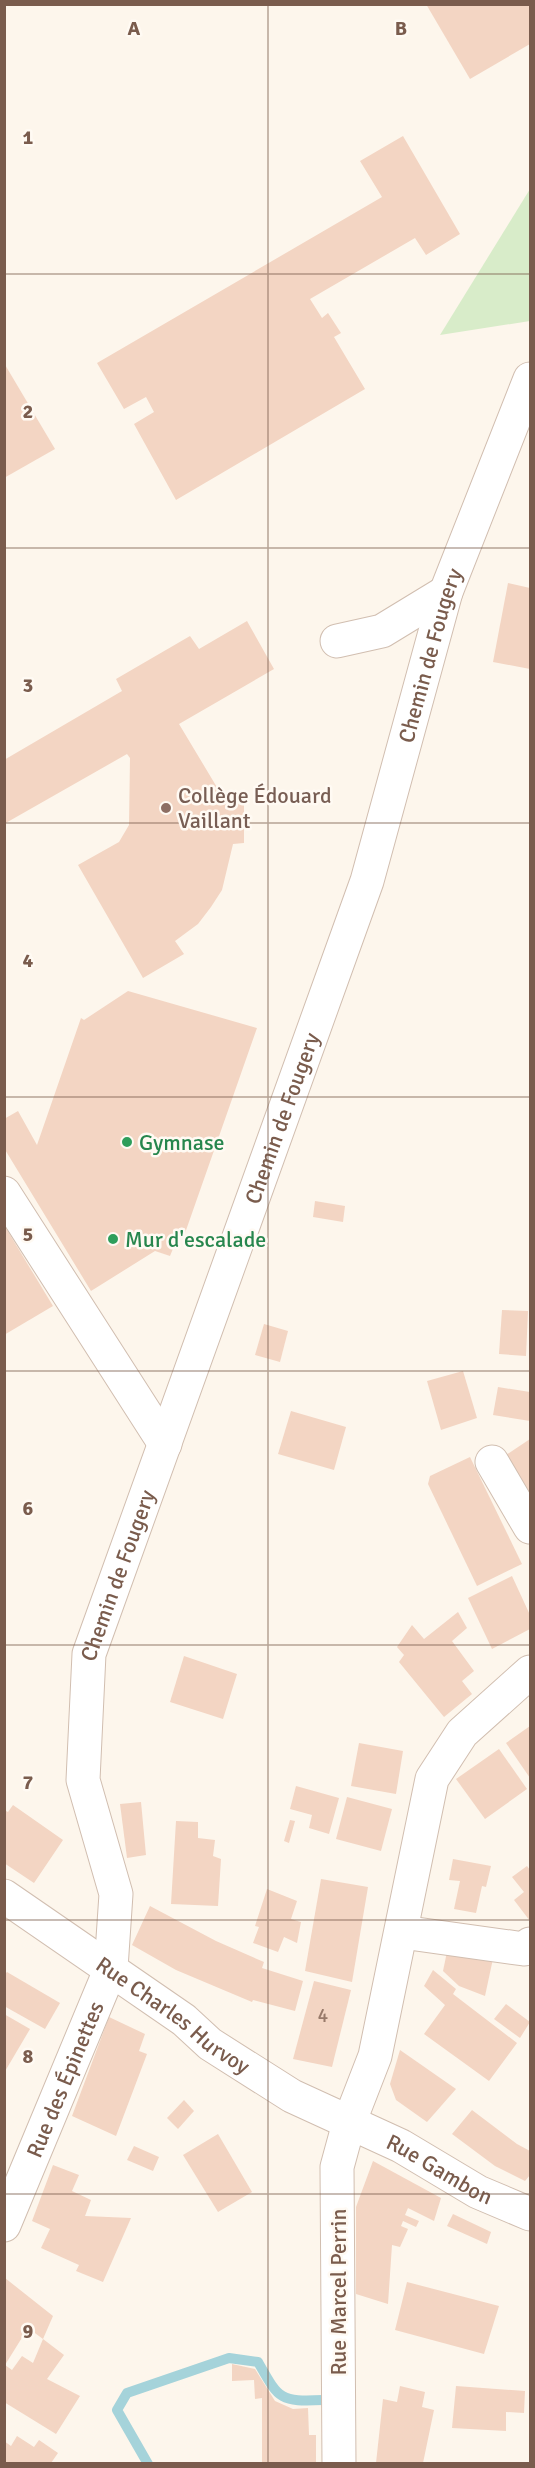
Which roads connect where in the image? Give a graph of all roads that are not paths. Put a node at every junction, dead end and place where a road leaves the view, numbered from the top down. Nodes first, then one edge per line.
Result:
1 (531, 379) edge
2 (446, 592) junction
3 (337, 641) dead end
4 (4, 1193) edge
5 (165, 1444) junction
6 (492, 1462) dead end
7 (531, 1527) edge
8 (531, 1672) edge
9 (4, 1896) edge
10 (402, 1932) junction
11 (531, 1944) edge
12 (111, 1968) junction
13 (349, 2123) junction
14 (531, 2214) edge
15 (4, 2225) edge
16 (339, 2463) edge

1 - 2 street, Chemin de Fougery
2 - 3 street
2 - 5 street, Chemin de Fougery
4 - 5 street
5 - 12 street, Chemin de Fougery
6 - 7 street
8 - 10 street, Rue Marcel Perrin
9 - 12 street, Rue Charles Hurvoy
10 - 11 street
10 - 13 street, Rue Marcel Perrin
12 - 13 street, Rue Charles Hurvoy
12 - 15 street, Rue des Épinettes
13 - 14 street, Rue Gambon
13 - 16 street, Rue Marcel Perrin

